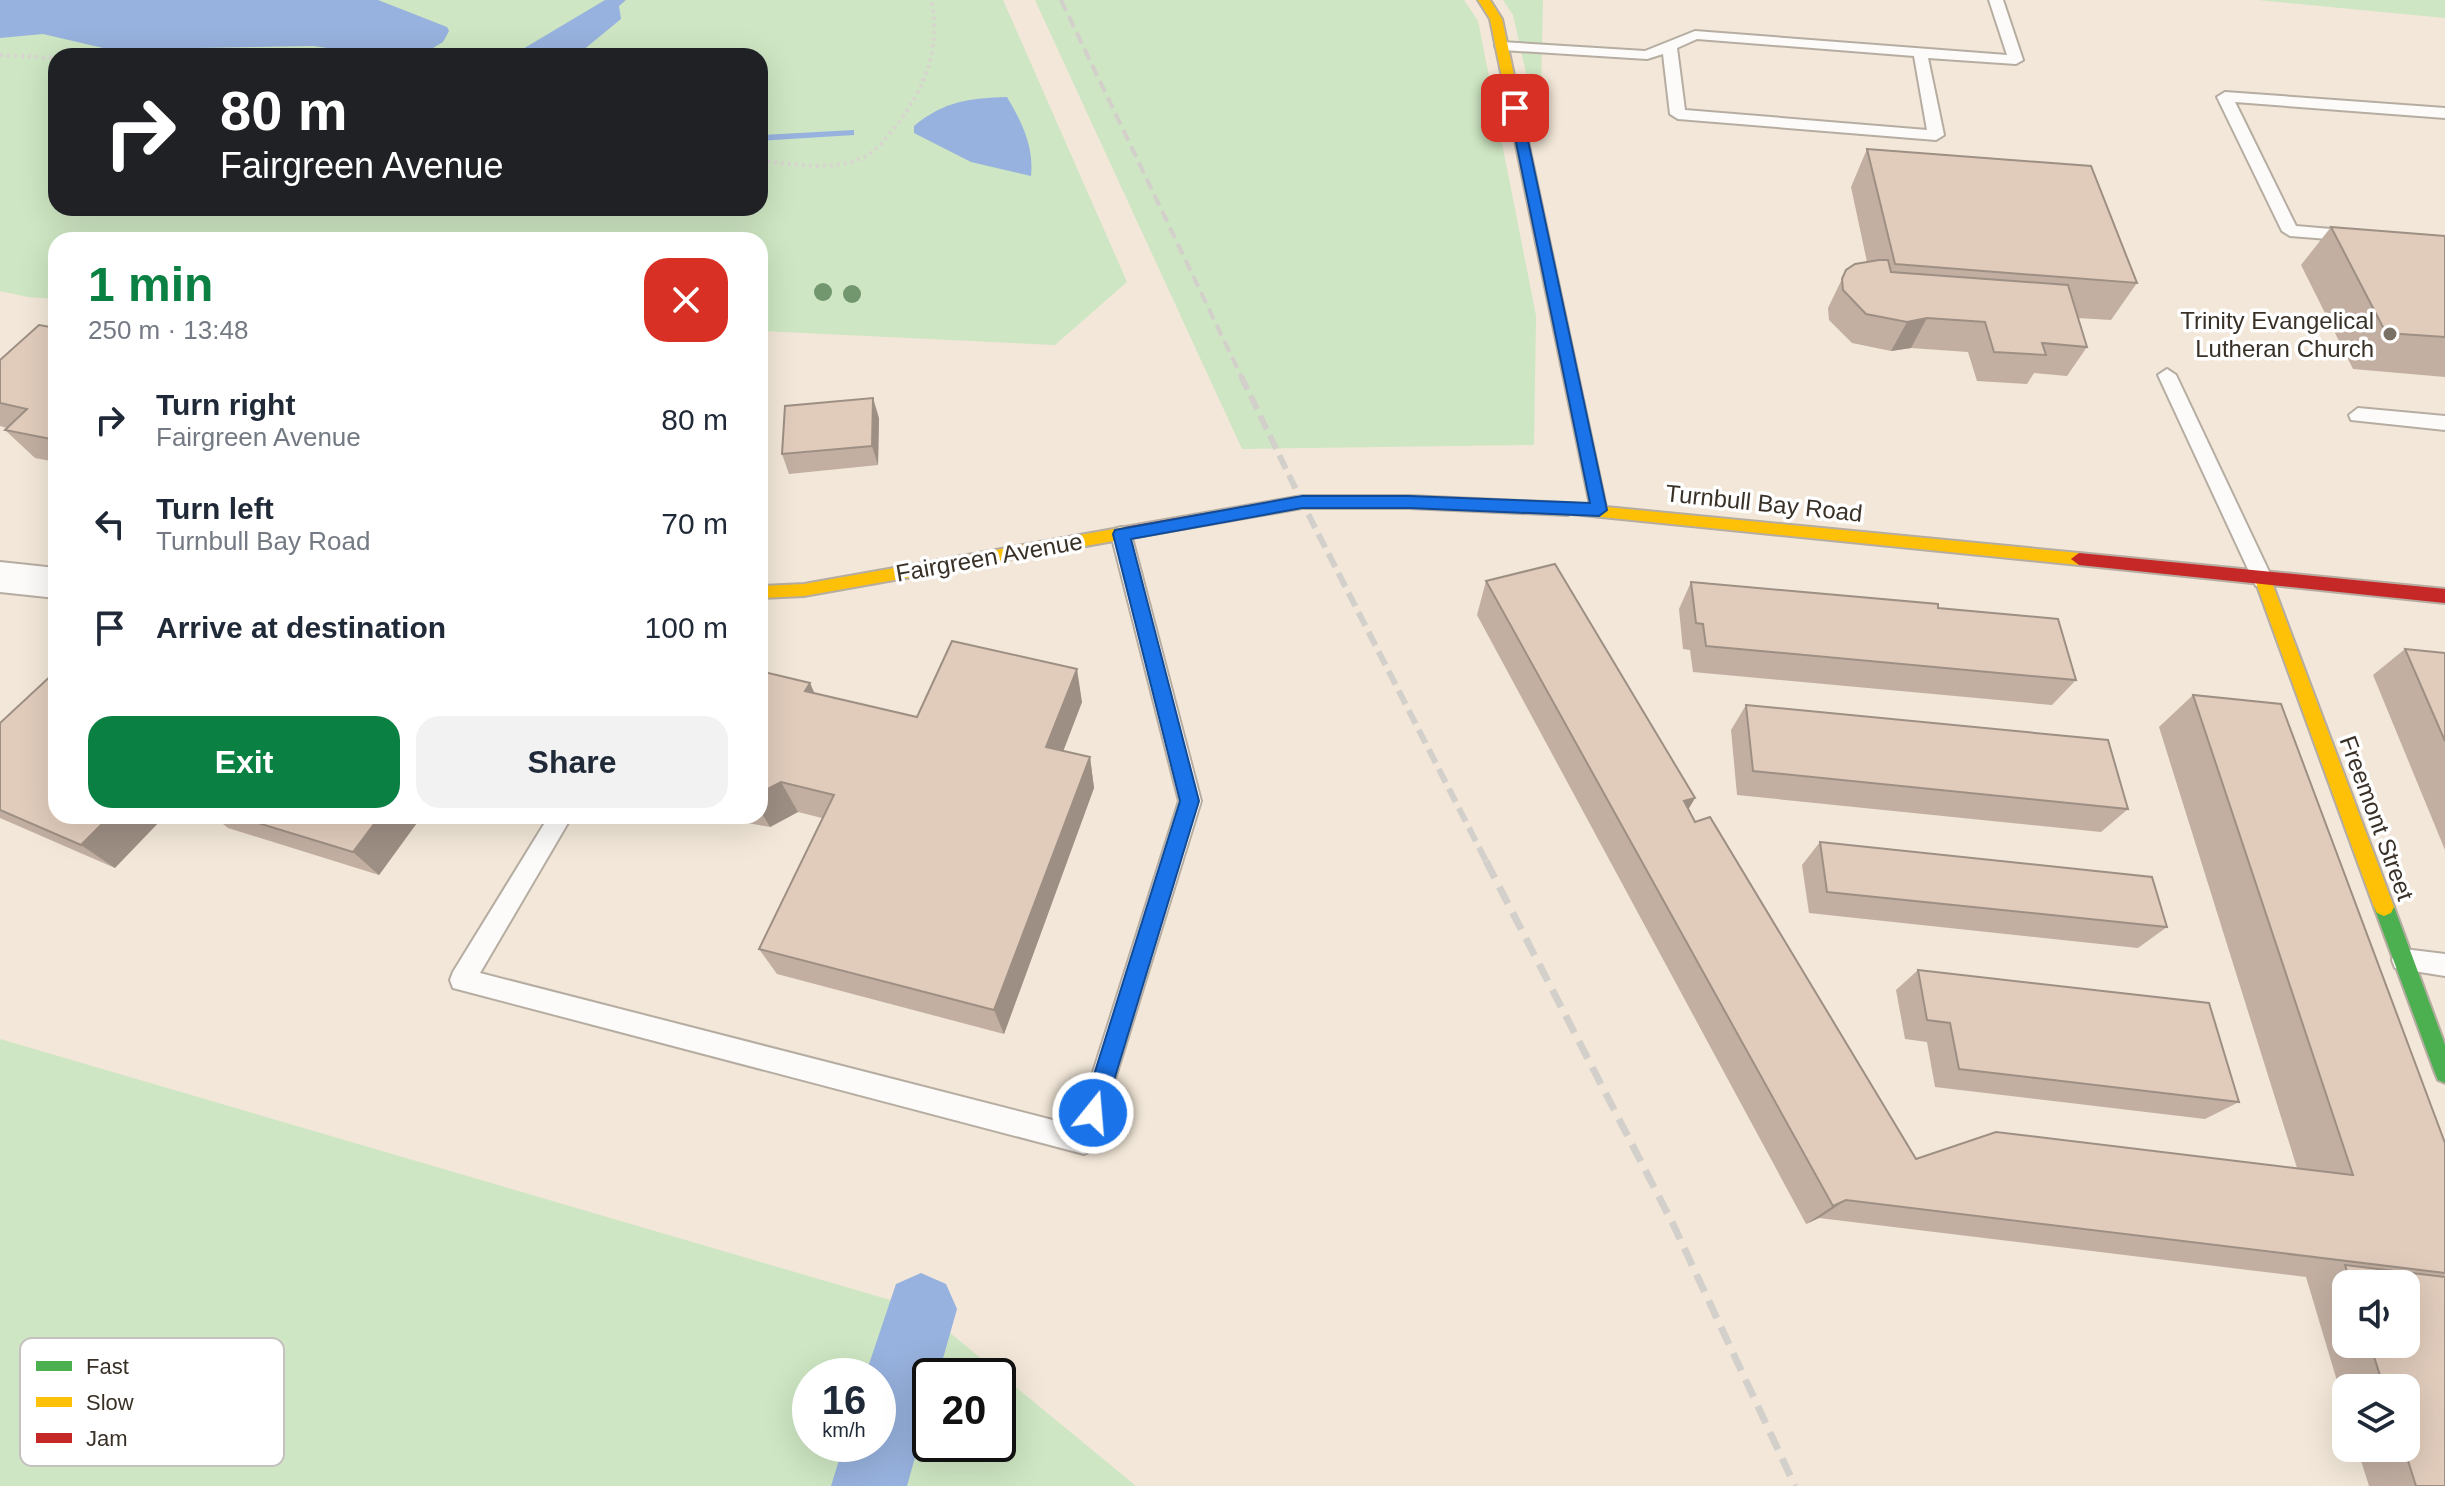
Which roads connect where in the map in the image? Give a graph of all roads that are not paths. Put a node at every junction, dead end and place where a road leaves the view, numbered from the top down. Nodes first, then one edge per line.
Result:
1 (1484, 0) edge
2 (1996, 0) edge
3 (1669, 45) junction
4 (1502, 46) junction
5 (1920, 52) junction
6 (2445, 113) edge
7 (2368, 237) edge
8 (2167, 375) dead end
9 (2358, 415) dead end
10 (2445, 423) edge
11 (1599, 510) junction
12 (1121, 534) junction
13 (0, 577) edge
14 (2263, 580) junction
15 (48, 582) edge
16 (768, 592) edge
17 (2445, 596) edge
18 (556, 824) edge
19 (2404, 960) junction
20 (2445, 965) edge
21 (2445, 1073) edge

1 - 4 street
2 - 5 lane
3 - 4 lane
3 - 5 lane
3 - 5 lane
4 - 11 street
6 - 7 lane
8 - 14 lane
9 - 10 lane
11 - 12 street, Fairgreen Avenue
11 - 14 street, Turnbull Bay Road
12 - 16 street, Fairgreen Avenue
12 - 18 lane
13 - 15 street
14 - 17 street, Turnbull Bay Road
14 - 19 street, Freemont Street
19 - 20 lane
19 - 21 street, Freemont Street

